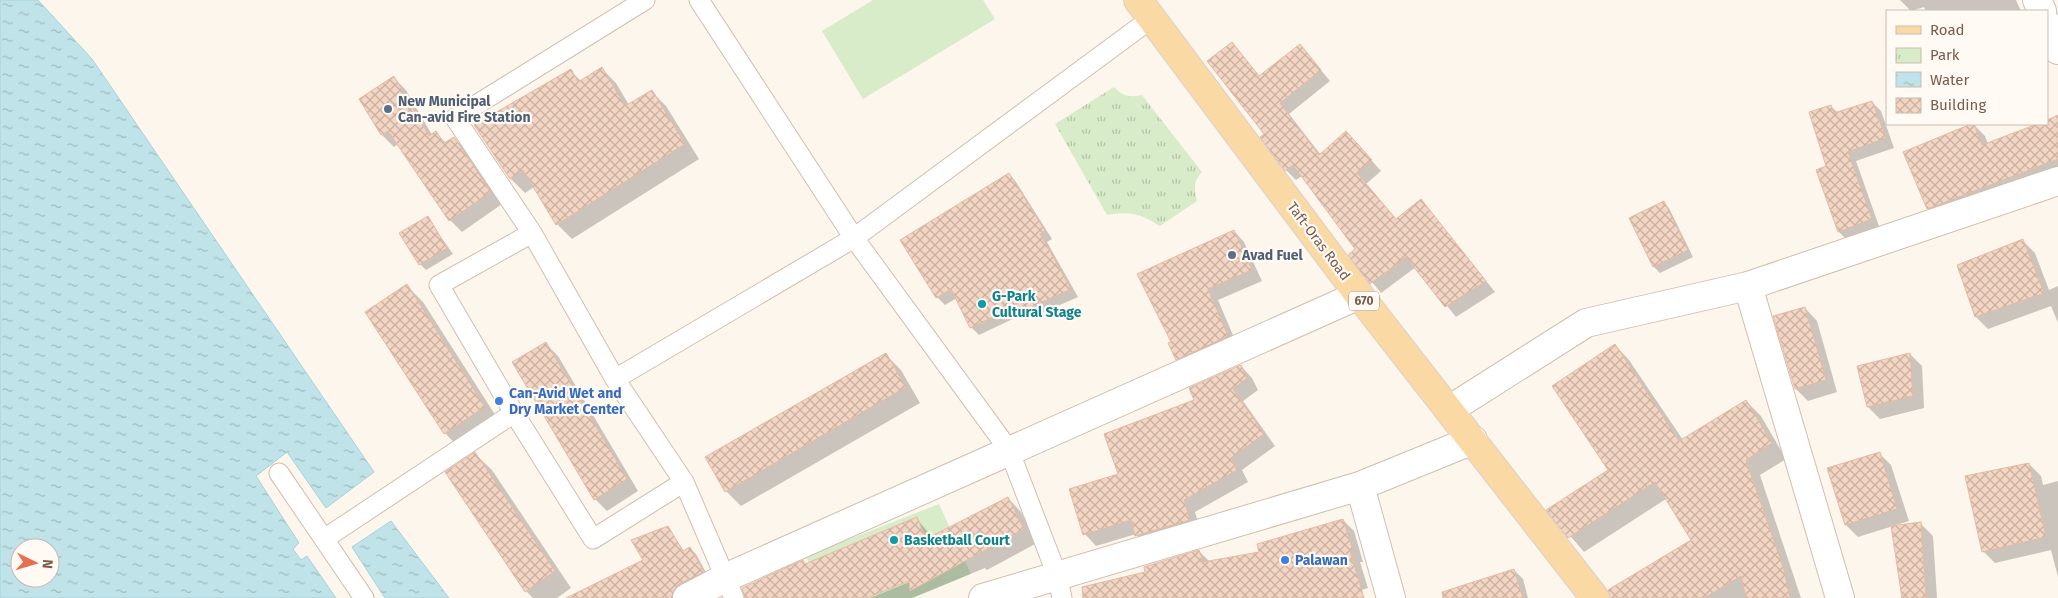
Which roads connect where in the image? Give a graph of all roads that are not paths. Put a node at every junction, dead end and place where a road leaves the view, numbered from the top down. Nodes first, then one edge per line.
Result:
1 (645, 0) edge
2 (699, 0) edge
3 (1145, 9) edge
4 (2048, 26) edge
5 (2058, 50) edge
6 (2058, 181) edge
7 (532, 233) junction
8 (854, 238) junction
9 (1748, 286) junction
10 (1360, 295) junction
11 (615, 379) junction
12 (1449, 410) junction
13 (514, 413) junction
14 (1474, 440) junction
15 (1009, 450) junction
16 (279, 473) dead end
17 (684, 482) junction
18 (1360, 486) junction
19 (324, 539) junction
20 (1059, 586) edge
21 (730, 588) edge
22 (364, 598) edge
23 (686, 598) edge
24 (983, 598) edge
25 (1391, 598) edge
26 (1595, 598) edge
27 (1840, 598) edge

1 - 7 lane
2 - 8 lane
3 - 8 lane
3 - 10 main road, Taft-Oras Road / 670
4 - 5 street
6 - 9 street
7 - 11 lane
7 - 13 lane
8 - 11 lane
8 - 15 lane
9 - 12 street
9 - 27 street
10 - 12 main road, Taft-Oras Road / 670
10 - 15 street
11 - 17 lane
12 - 14 main road, Taft-Oras Road / 670
13 - 17 lane
13 - 19 lane
14 - 18 street
14 - 26 main road, Taft-Oras Road / 670
15 - 20 lane
15 - 21 street
16 - 19 lane
17 - 21 lane
18 - 20 street
18 - 25 street
19 - 22 lane
20 - 24 street
21 - 23 street

